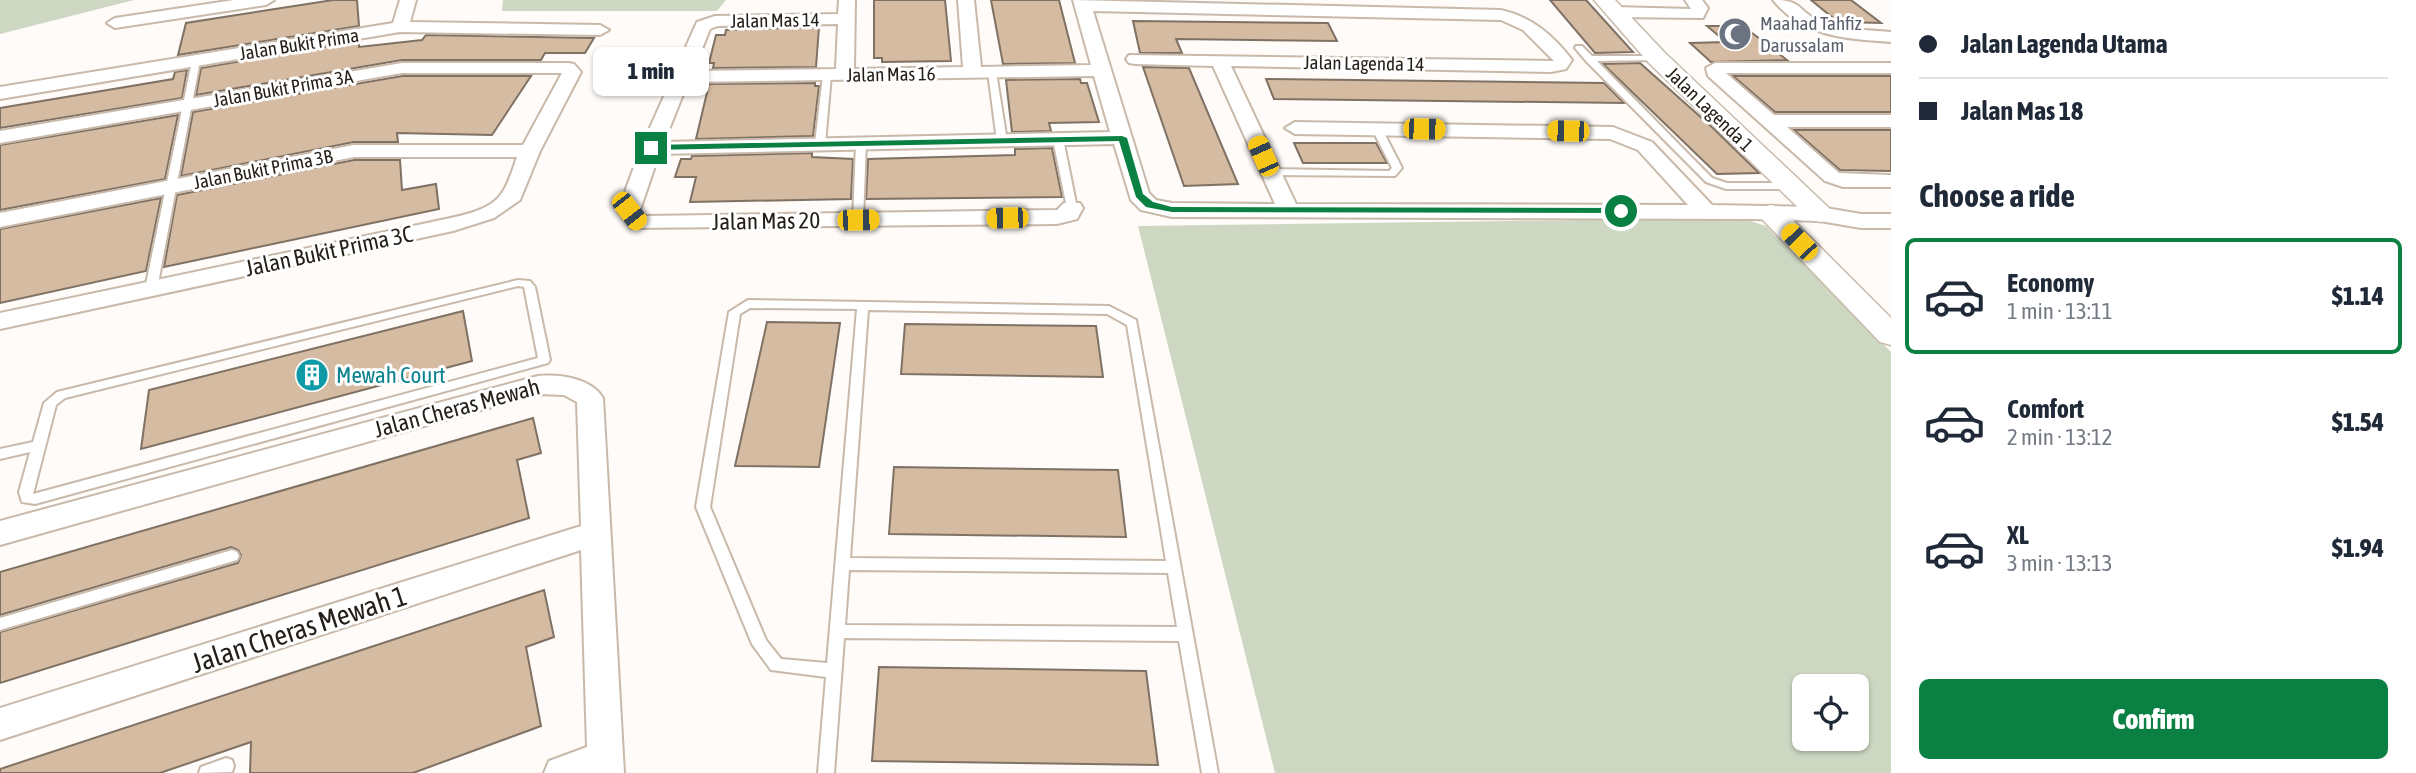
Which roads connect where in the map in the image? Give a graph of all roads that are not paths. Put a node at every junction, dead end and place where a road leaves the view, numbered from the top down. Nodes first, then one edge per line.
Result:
1 (266, 0) edge
2 (408, 0) edge
3 (847, 0) edge
4 (966, 0) edge
5 (1693, 0) edge
6 (1781, 0) edge
7 (1082, 3) edge
8 (1609, 6) edge
9 (847, 19) junction
10 (115, 23) dead end
11 (703, 26) joint
12 (400, 27) junction
13 (600, 30) dead end
14 (1867, 36) junction
15 (1891, 37) edge
16 (1579, 48) dead end
17 (1891, 53) edge
18 (1657, 58) junction
19 (1135, 59) dead end
20 (1589, 60) junction
21 (196, 61) junction
22 (1219, 61) junction
23 (568, 68) joint
24 (1891, 68) edge
25 (1102, 70) junction
26 (983, 72) junction
27 (836, 75) junction
28 (681, 77) junction
29 (0, 93) edge
30 (187, 104) junction
31 (1770, 121) junction
32 (1891, 121) edge
33 (1295, 128) dead end
34 (1377, 129) junction
35 (0, 137) edge
36 (1122, 138) junction
37 (1058, 139) junction
38 (1002, 141) junction
39 (861, 143) junction
40 (820, 144) junction
41 (651, 148) junction
42 (530, 150) junction
43 (1270, 172) junction
44 (1891, 181) edge
45 (1791, 186) junction
46 (172, 187) junction
47 (1891, 206) edge
48 (1072, 208) joint
49 (1288, 209) junction
50 (629, 211) joint
51 (1705, 211) junction
52 (1771, 213) junction
53 (1820, 214) junction
54 (0, 220) edge
55 (858, 220) junction
56 (1891, 221) edge
57 (151, 289) junction
58 (863, 306) junction
59 (0, 321) edge
60 (1891, 335) edge
61 (38, 446) junction
62 (0, 454) edge
63 (0, 533) edge
64 (597, 533) junction
65 (232, 556) dead end
66 (843, 564) junction
67 (1175, 567) junction
68 (0, 624) edge
69 (837, 631) junction
70 (1186, 634) junction
71 (834, 671) junction
72 (0, 724) edge
73 (605, 765) edge
74 (226, 766) dead end
75 (207, 773) edge
76 (562, 773) edge
77 (826, 773) edge
78 (1210, 773) edge

1 - 10 street
2 - 12 street
3 - 9 street
4 - 26 street
5 - 8 street
6 - 14 street
7 - 22 street, Jalan Lagenda 14
7 - 25 street
8 - 18 street, Jalan Lagenda 1
9 - 11 street, Jalan Mas 14
9 - 27 street
11 - 28 street
12 - 13 street, Jalan Bukit Prima
12 - 21 street, Jalan Bukit Prima
14 - 15 street
14 - 17 street
16 - 20 lane
18 - 20 lane
18 - 45 street, Jalan Lagenda 1
19 - 22 street, Jalan Lagenda 14
20 - 45 lane
21 - 29 street, Jalan Bukit Prima
21 - 30 lane
22 - 43 street
23 - 30 street, Jalan Bukit Prima 3A
23 - 42 street, Jalan Bukit Prima 3C
24 - 31 street
25 - 26 street, Jalan Mas 16
25 - 36 street
26 - 27 street, Jalan Mas 16
26 - 38 lane
27 - 28 street, Jalan Mas 16
27 - 40 lane
28 - 41 street
30 - 35 street, Jalan Bukit Prima 3A
30 - 46 lane
31 - 32 street
31 - 44 street
33 - 34 street
34 - 43 lane
34 - 51 street
36 - 37 street
36 - 49 street
37 - 38 street
37 - 48 lane
38 - 39 street
39 - 40 street
39 - 55 lane
40 - 41 street
41 - 50 street
42 - 46 street, Jalan Bukit Prima 3B
42 - 57 street, Jalan Bukit Prima 3C
43 - 49 street
45 - 53 street, Jalan Lagenda 1
46 - 54 street, Jalan Bukit Prima 3B
46 - 57 lane
47 - 53 street
48 - 55 street, Jalan Mas 20
49 - 51 street
50 - 55 street, Jalan Mas 20
51 - 52 street
52 - 53 street
52 - 60 street
53 - 56 street
57 - 59 street, Jalan Bukit Prima 3C
58 - 66 lane
58 - 67 lane
58 - 71 lane
61 - 61 lane
61 - 62 lane
63 - 64 street, Jalan Cheras Mewah
64 - 72 street, Jalan Cheras Mewah 1
64 - 73 street, Jalan Cheras Mewah
65 - 68 lane
66 - 67 lane
66 - 69 lane
67 - 70 lane
69 - 70 lane
69 - 71 lane
70 - 78 lane
71 - 77 lane
73 - 76 street
74 - 75 lane

